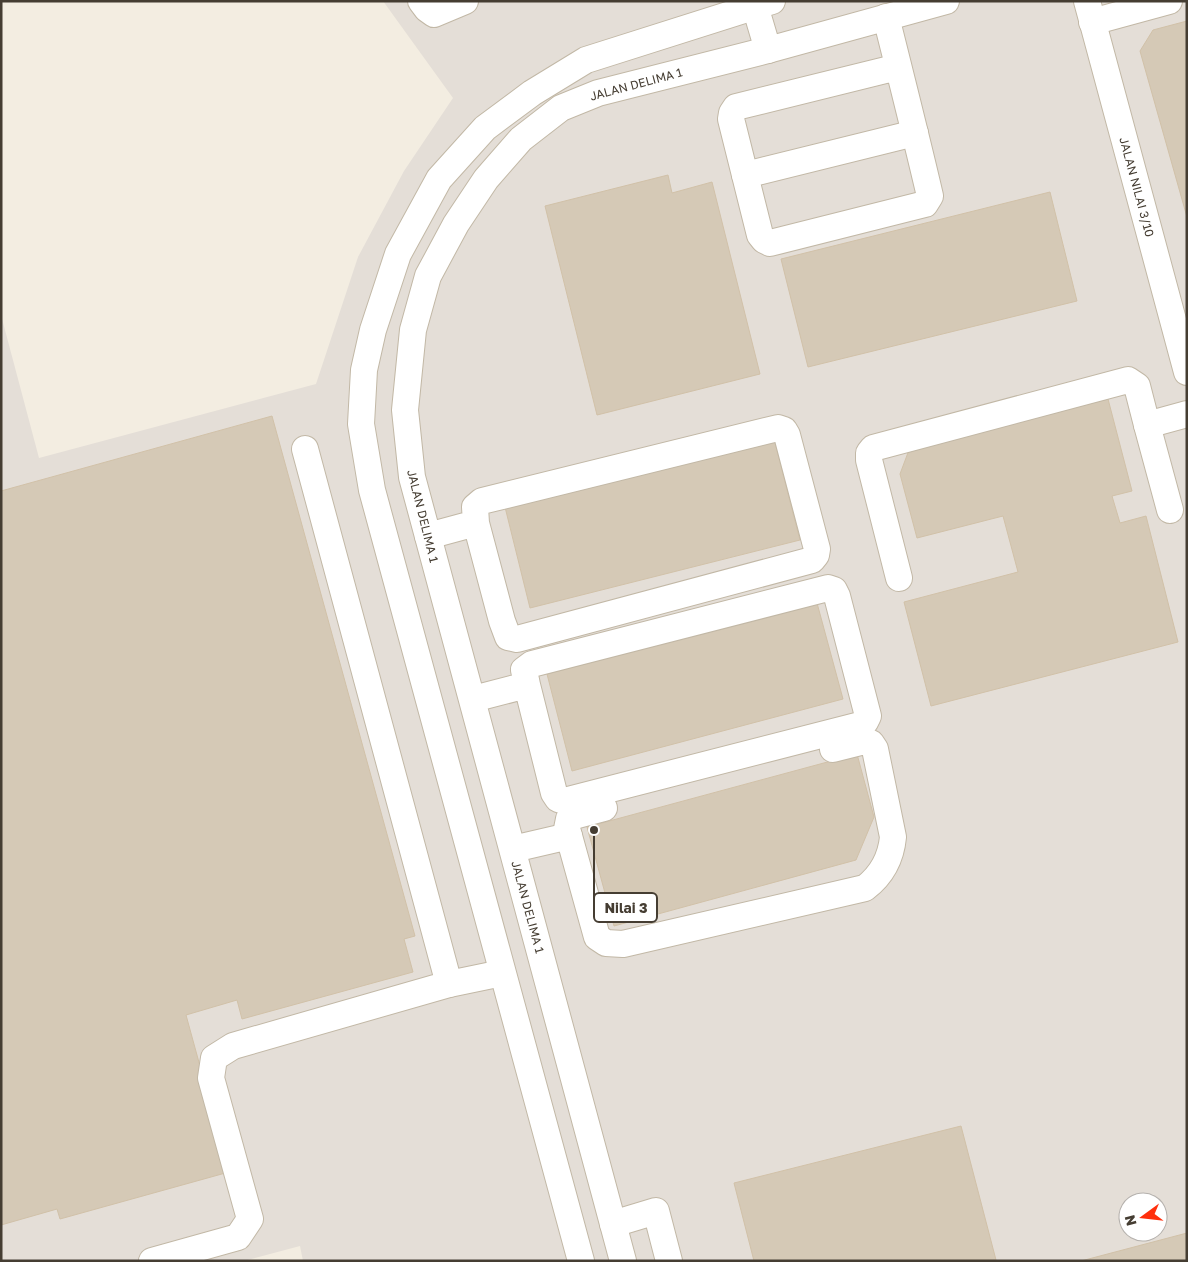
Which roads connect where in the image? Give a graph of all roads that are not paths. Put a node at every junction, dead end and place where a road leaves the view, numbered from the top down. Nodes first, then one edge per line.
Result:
1 (421, 1) edge
2 (465, 1) edge
3 (946, 1) edge
4 (1169, 1) edge
5 (764, 4) edge
6 (1090, 11) edge
7 (886, 18) junction
8 (768, 50) junction
9 (898, 67) junction
10 (915, 133) junction
11 (745, 175) junction
12 (1187, 372) edge
13 (1187, 414) edge
14 (1147, 425) junction
15 (305, 449) dead end
16 (1170, 510) dead end
17 (476, 523) junction
18 (428, 536) junction
19 (900, 578) dead end
20 (526, 686) junction
21 (473, 700) junction
22 (569, 836) junction
23 (513, 849) junction
24 (502, 972) junction
25 (449, 984) junction
26 (613, 1224) junction
27 (152, 1261) edge
28 (581, 1261) edge
29 (623, 1261) edge
30 (669, 1261) edge

1 - 2 street
3 - 7 street, JALAN DELIMA 1
4 - 6 street
5 - 8 street
5 - 24 street
6 - 12 street, JALAN NILAI 3/10
7 - 8 street, JALAN DELIMA 1
7 - 9 street
8 - 18 street, JALAN DELIMA 1
9 - 10 street
9 - 11 street
10 - 11 street
10 - 11 street
13 - 14 street
14 - 16 street
14 - 19 street
15 - 25 street
17 - 17 street
17 - 18 street
18 - 21 street, JALAN DELIMA 1
20 - 20 street
20 - 21 street
21 - 23 street, JALAN DELIMA 1
22 - 22 street
22 - 23 street
23 - 26 street, JALAN DELIMA 1
24 - 25 street
24 - 28 street
25 - 27 street
26 - 29 street, JALAN DELIMA 1
26 - 30 street

